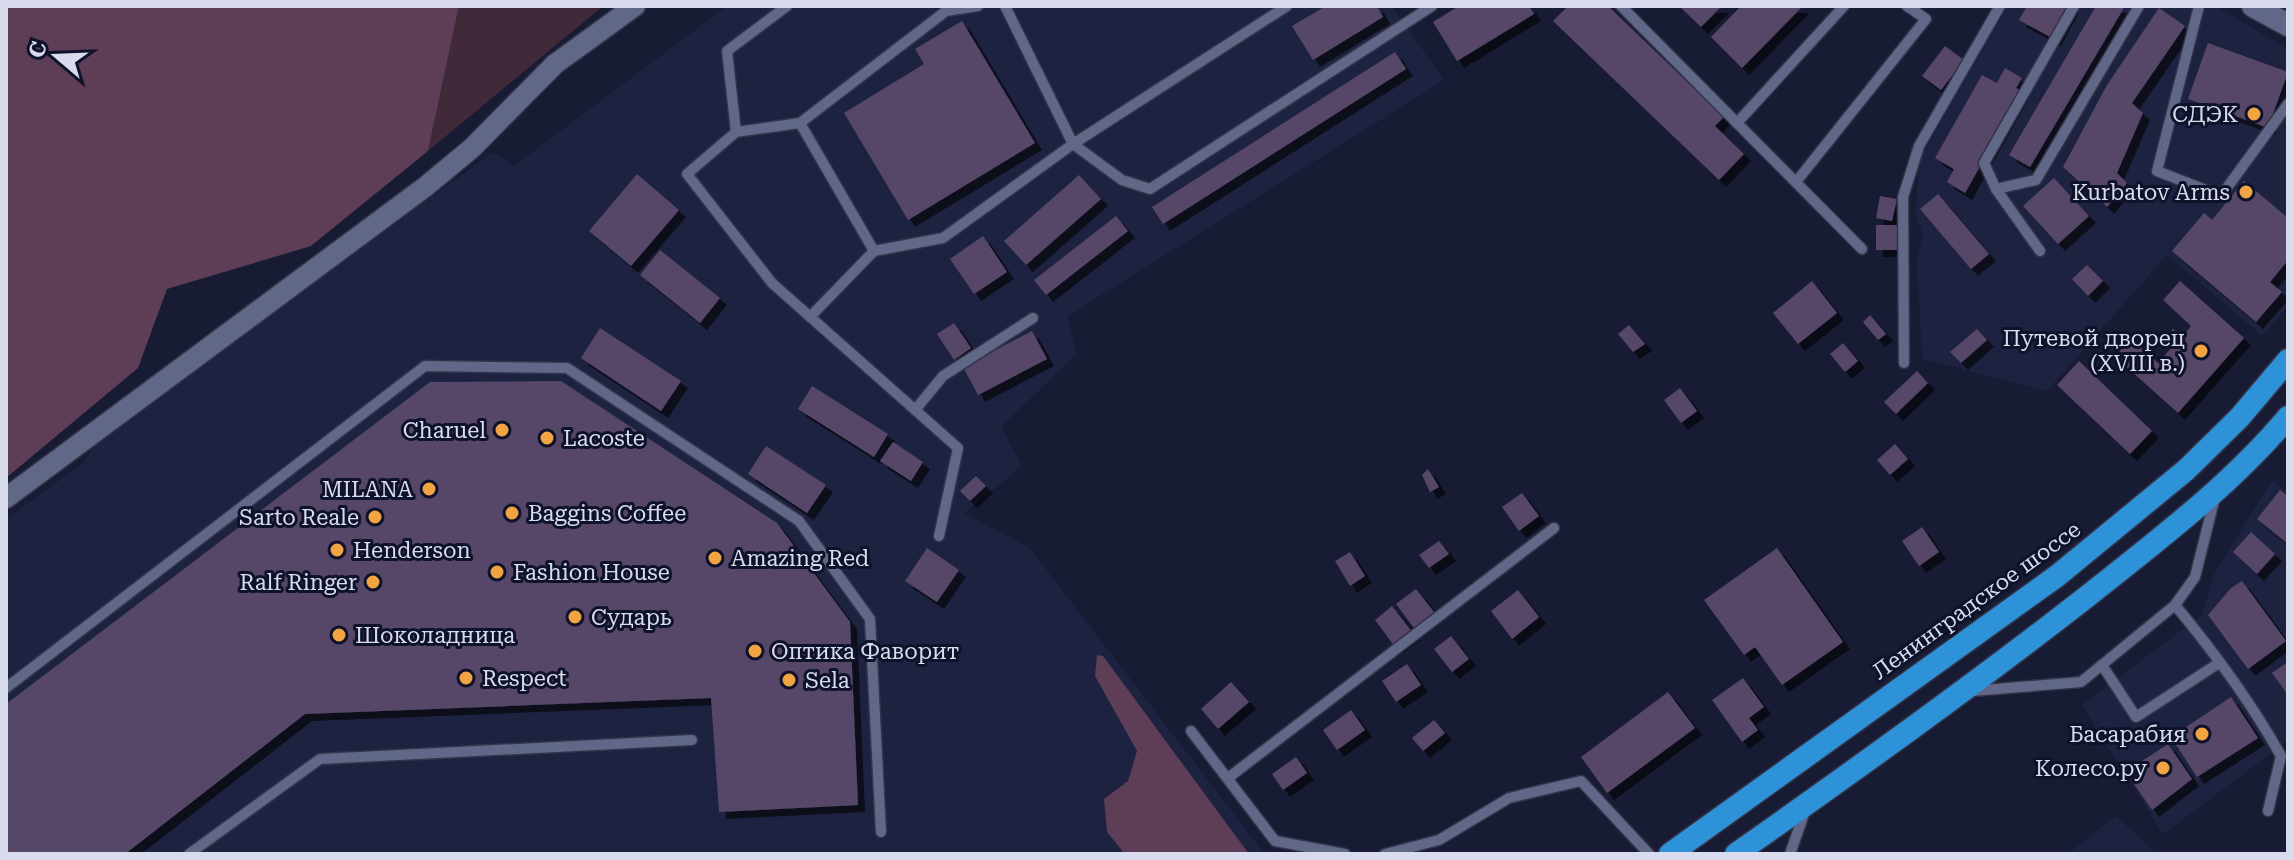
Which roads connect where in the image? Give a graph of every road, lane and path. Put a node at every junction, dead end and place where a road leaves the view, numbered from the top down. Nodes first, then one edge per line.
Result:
1 (635, 6) edge
2 (787, 6) edge
3 (978, 6) edge
4 (1005, 6) edge
5 (1287, 6) edge
6 (1432, 6) edge
7 (1621, 6) edge
8 (1844, 6) edge
9 (1907, 6) edge
10 (2000, 6) edge
11 (2074, 6) edge
12 (2139, 6) edge
13 (2199, 6) edge
14 (2253, 6) edge
15 (2288, 25) edge
16 (2288, 104) edge
17 (800, 123) junction
18 (1737, 123) junction
19 (736, 132) junction
20 (1073, 144) junction
21 (1796, 182) junction
22 (1996, 189) junction
23 (1862, 249) dead end
24 (874, 251) junction
25 (2040, 251) dead end
26 (810, 317) junction
27 (1033, 318) dead end
28 (2288, 360) edge
29 (1904, 363) dead end
30 (915, 410) junction
31 (2288, 417) edge
32 (2216, 490) junction
33 (6, 498) edge
34 (1554, 528) dead end
35 (939, 536) dead end
36 (2175, 605) junction
37 (2219, 663) junction
38 (2102, 665) junction
39 (6, 688) edge
40 (1962, 691) junction
41 (1191, 731) dead end
42 (692, 740) dead end
43 (1228, 778) junction
44 (1814, 799) junction
45 (2268, 811) dead end
46 (881, 832) dead end
47 (189, 854) edge
48 (1345, 854) edge
49 (1385, 854) edge
50 (1649, 854) edge
51 (1670, 854) edge
52 (1736, 854) edge
53 (1790, 854) edge

1 - 33 street
2 - 19 lane
3 - 17 lane
4 - 20 lane
5 - 20 lane
6 - 20 lane
7 - 18 lane
8 - 18 lane
9 - 21 lane
10 - 29 lane
11 - 22 lane
12 - 22 lane
13 - 16 lane
14 - 15 main road
17 - 19 lane
17 - 24 lane
18 - 21 lane
19 - 26 lane
20 - 24 lane
21 - 23 lane
22 - 25 lane
24 - 26 lane
26 - 30 lane
27 - 30 lane
28 - 51 highway, Ленинградское шоссе
30 - 35 lane
31 - 32 highway
32 - 36 lane
32 - 40 highway
34 - 43 lane
36 - 37 lane
36 - 38 lane
37 - 38 lane
37 - 45 lane
38 - 40 lane
39 - 46 lane
40 - 44 highway
41 - 43 lane
42 - 47 lane
43 - 48 lane
44 - 52 highway
44 - 53 lane
49 - 50 lane

